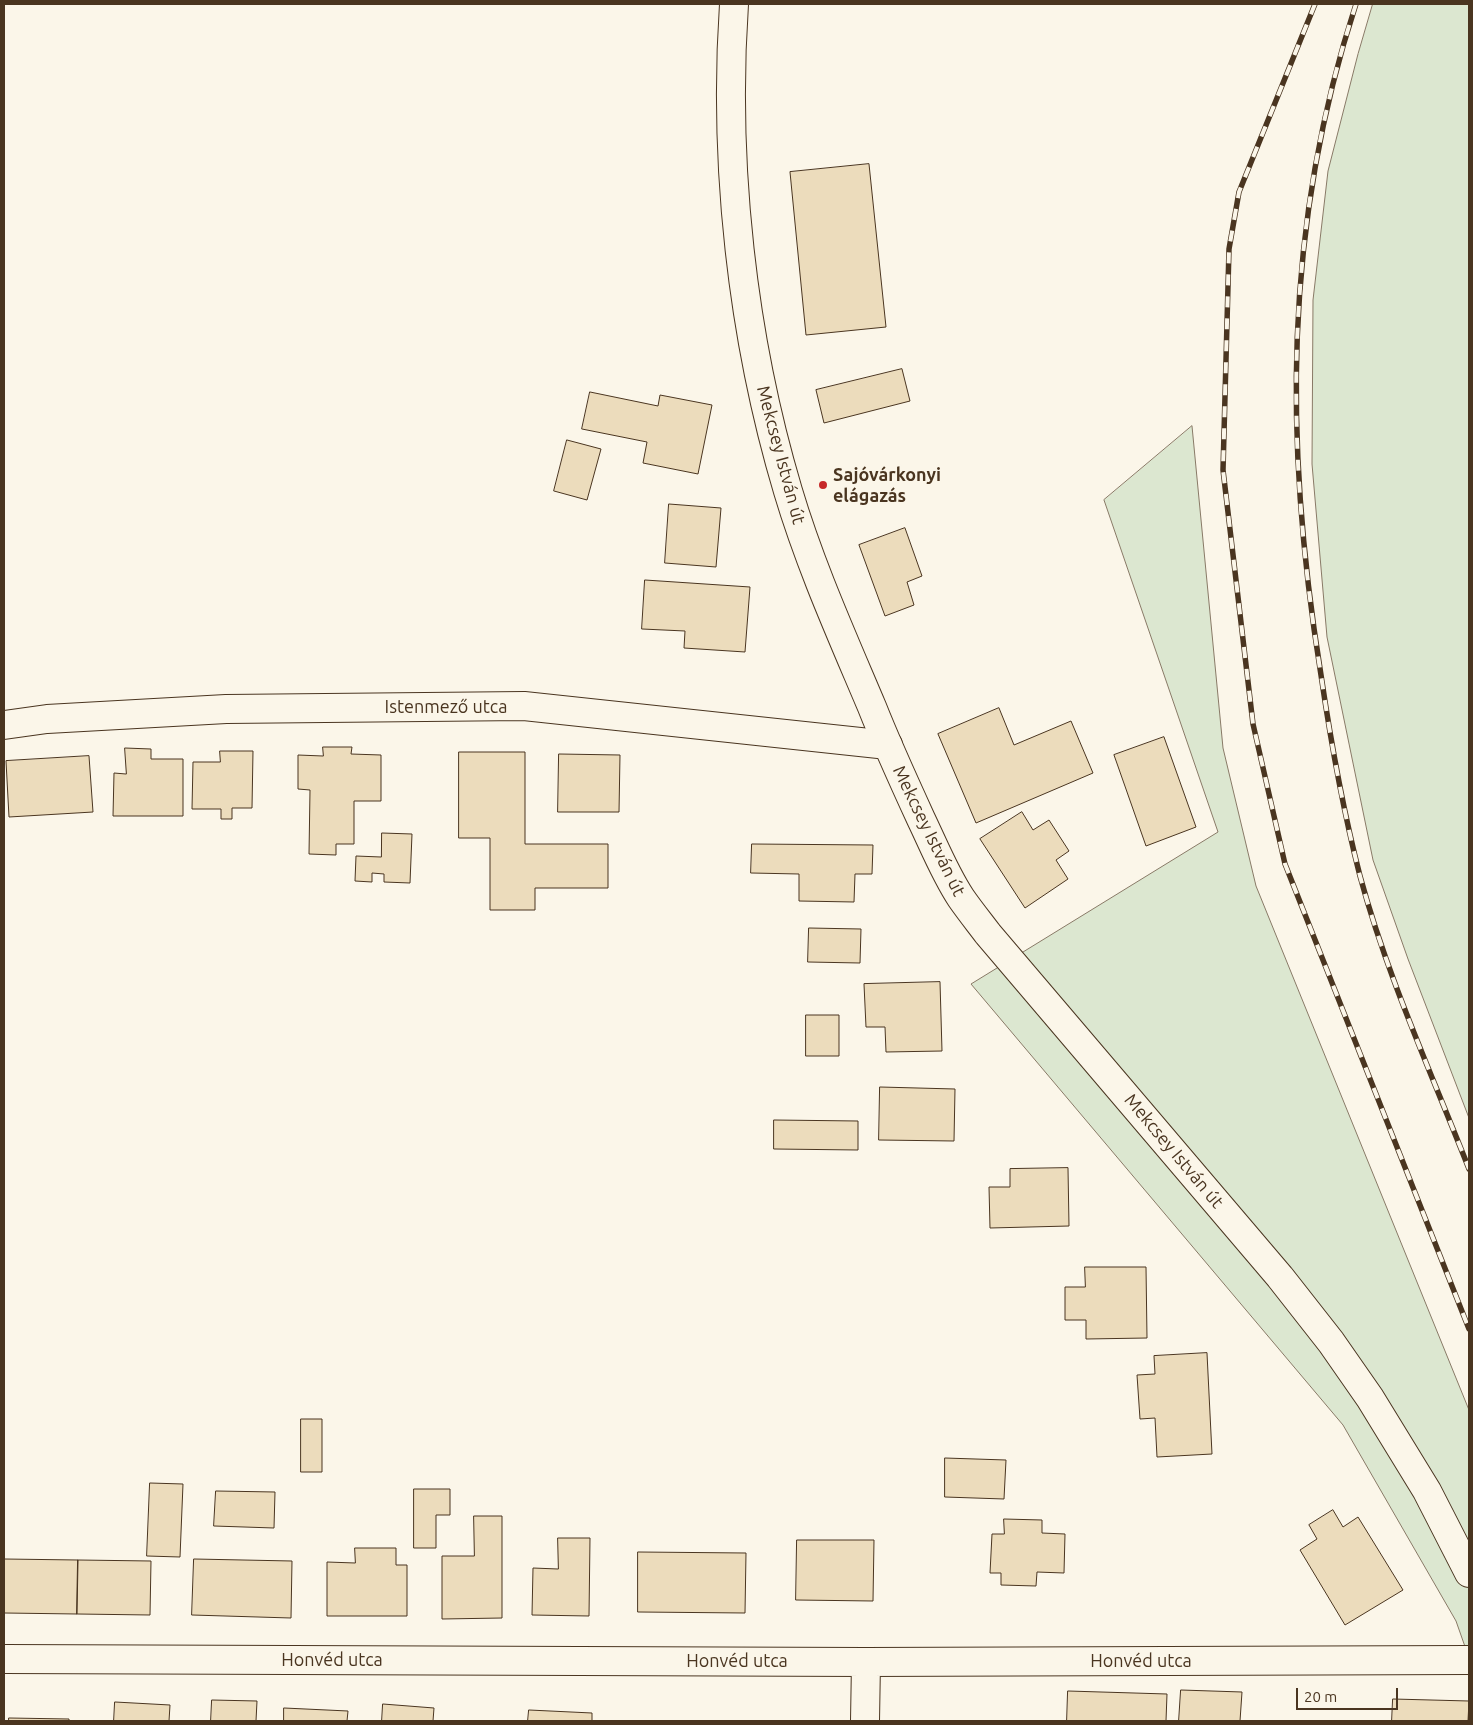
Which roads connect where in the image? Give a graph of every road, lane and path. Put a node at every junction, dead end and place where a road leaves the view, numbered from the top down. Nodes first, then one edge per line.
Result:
1 (734, 4) edge
2 (4, 725) edge
3 (888, 745) junction
4 (1469, 1572) edge
5 (4, 1659) edge
6 (1469, 1660) edge
7 (866, 1662) junction
8 (865, 1721) edge

1 - 3 street, Mekcsey István út
2 - 3 street, Istenmező utca
3 - 4 street, Mekcsey István út
5 - 7 street, Honvéd utca
6 - 7 street, Honvéd utca
7 - 8 street

